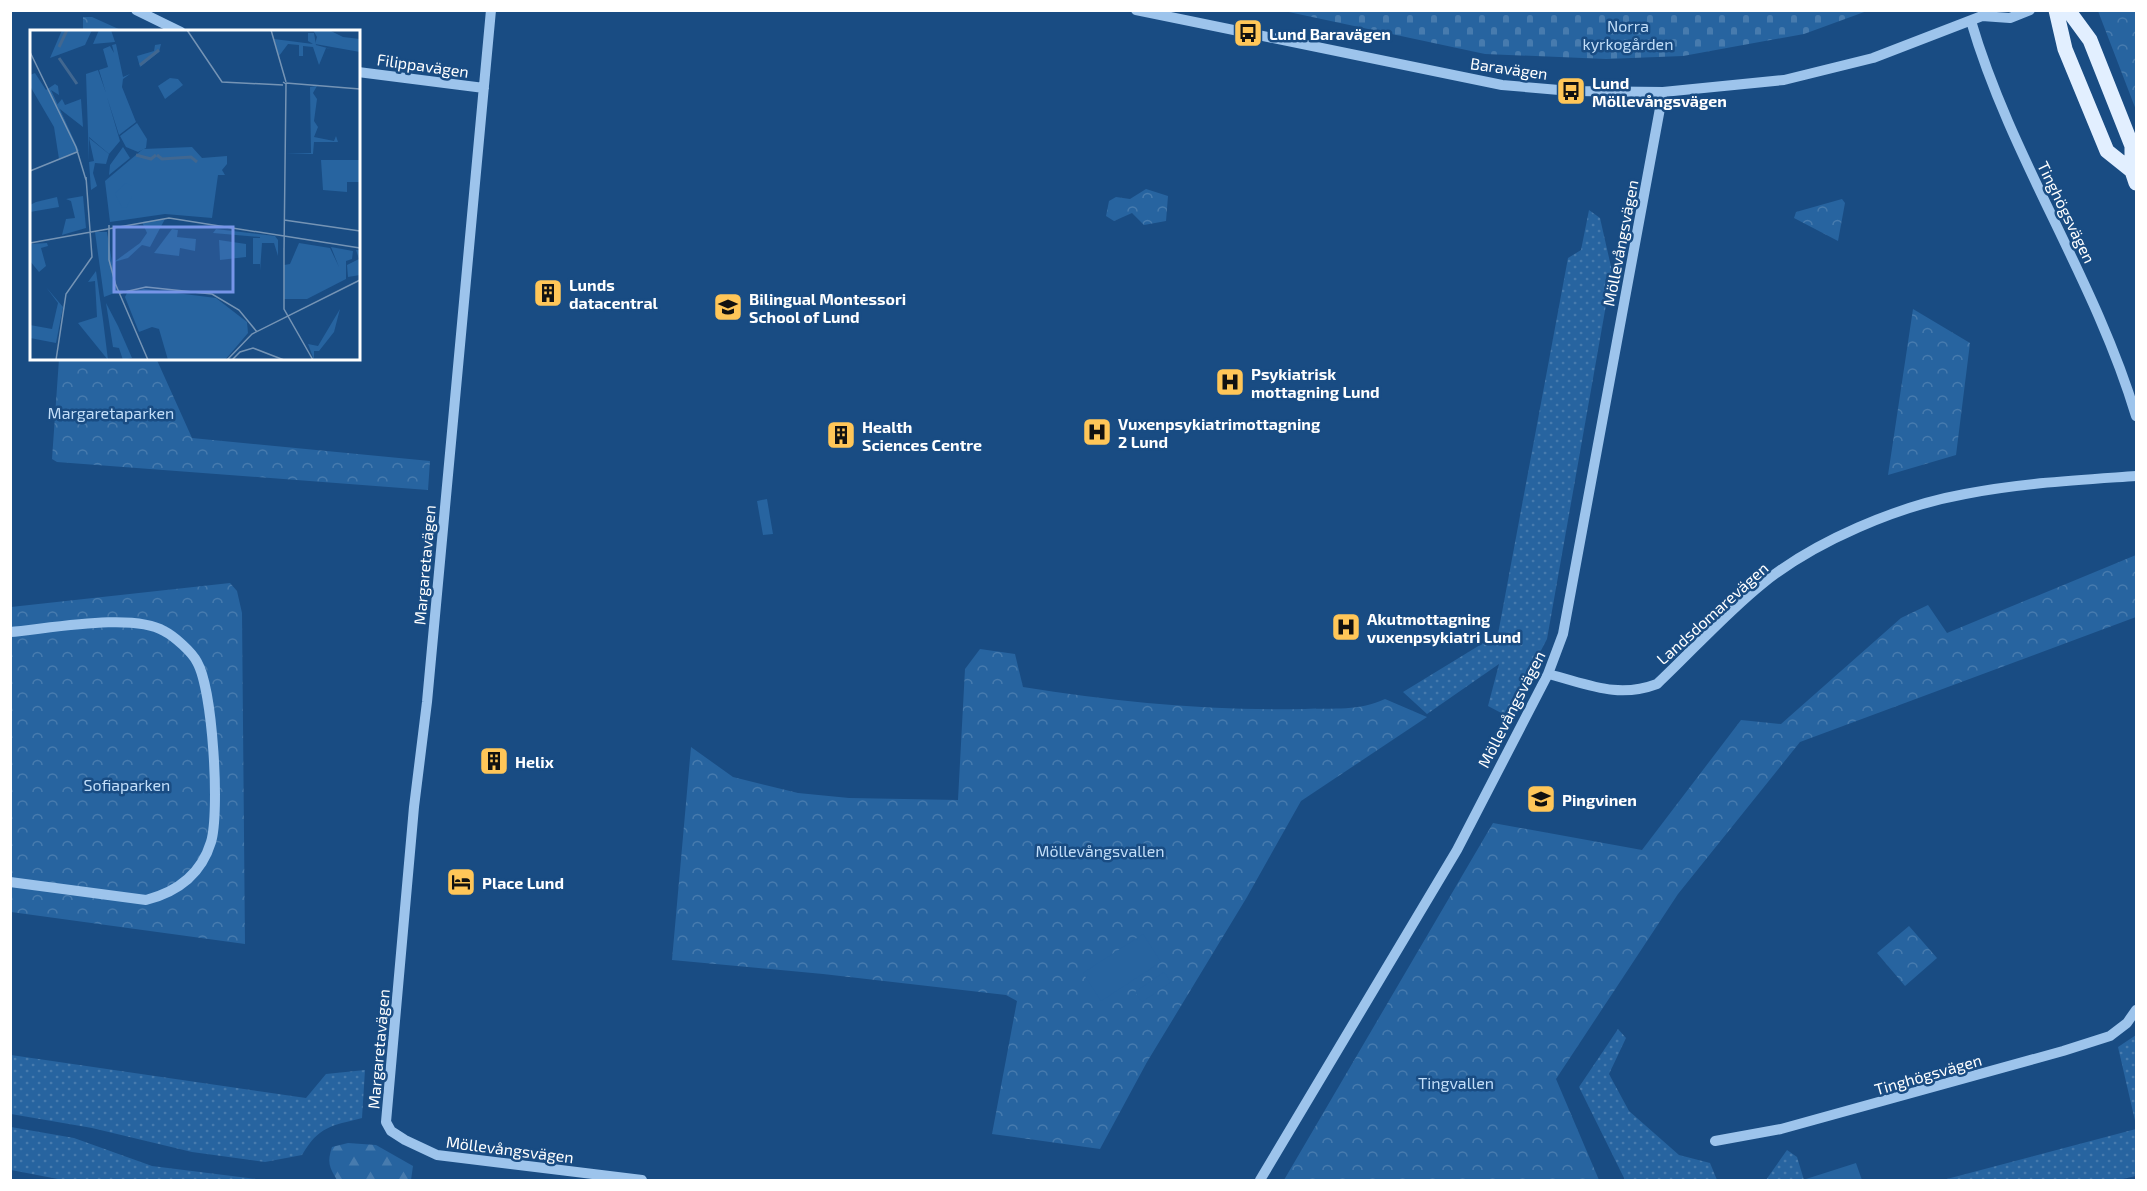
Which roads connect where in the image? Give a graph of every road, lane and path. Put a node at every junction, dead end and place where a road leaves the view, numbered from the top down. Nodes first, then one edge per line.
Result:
1 (136, 10) edge
2 (491, 10) edge
3 (1136, 10) edge
4 (2030, 10) edge
5 (2056, 10) edge
6 (2068, 10) edge
7 (1980, 16) edge
8 (177, 30) edge
9 (360, 72) edge
10 (484, 88) junction
11 (1663, 92) junction
12 (2134, 177) edge
13 (2136, 416) edge
14 (2136, 476) edge
15 (10, 632) edge
16 (1548, 674) junction
17 (10, 882) edge
18 (2136, 1010) edge
19 (386, 1122) joint
20 (1715, 1141) dead end
21 (642, 1180) edge
22 (1260, 1180) edge

1 - 8 street
2 - 10 street, Margaretavägen
3 - 11 street, Baravägen
4 - 7 street, Baravägen
5 - 12 main road
6 - 12 main road
7 - 11 street, Baravägen
7 - 13 street, Tinghögsvägen
9 - 10 street, Filippavägen
10 - 19 street, Margaretavägen
11 - 16 street, Möllevångsvägen
14 - 16 street, Landsdomarevägen
15 - 17 street
16 - 22 street, Möllevångsvägen
18 - 20 street, Tinghögsvägen
19 - 21 street, Möllevångsvägen

